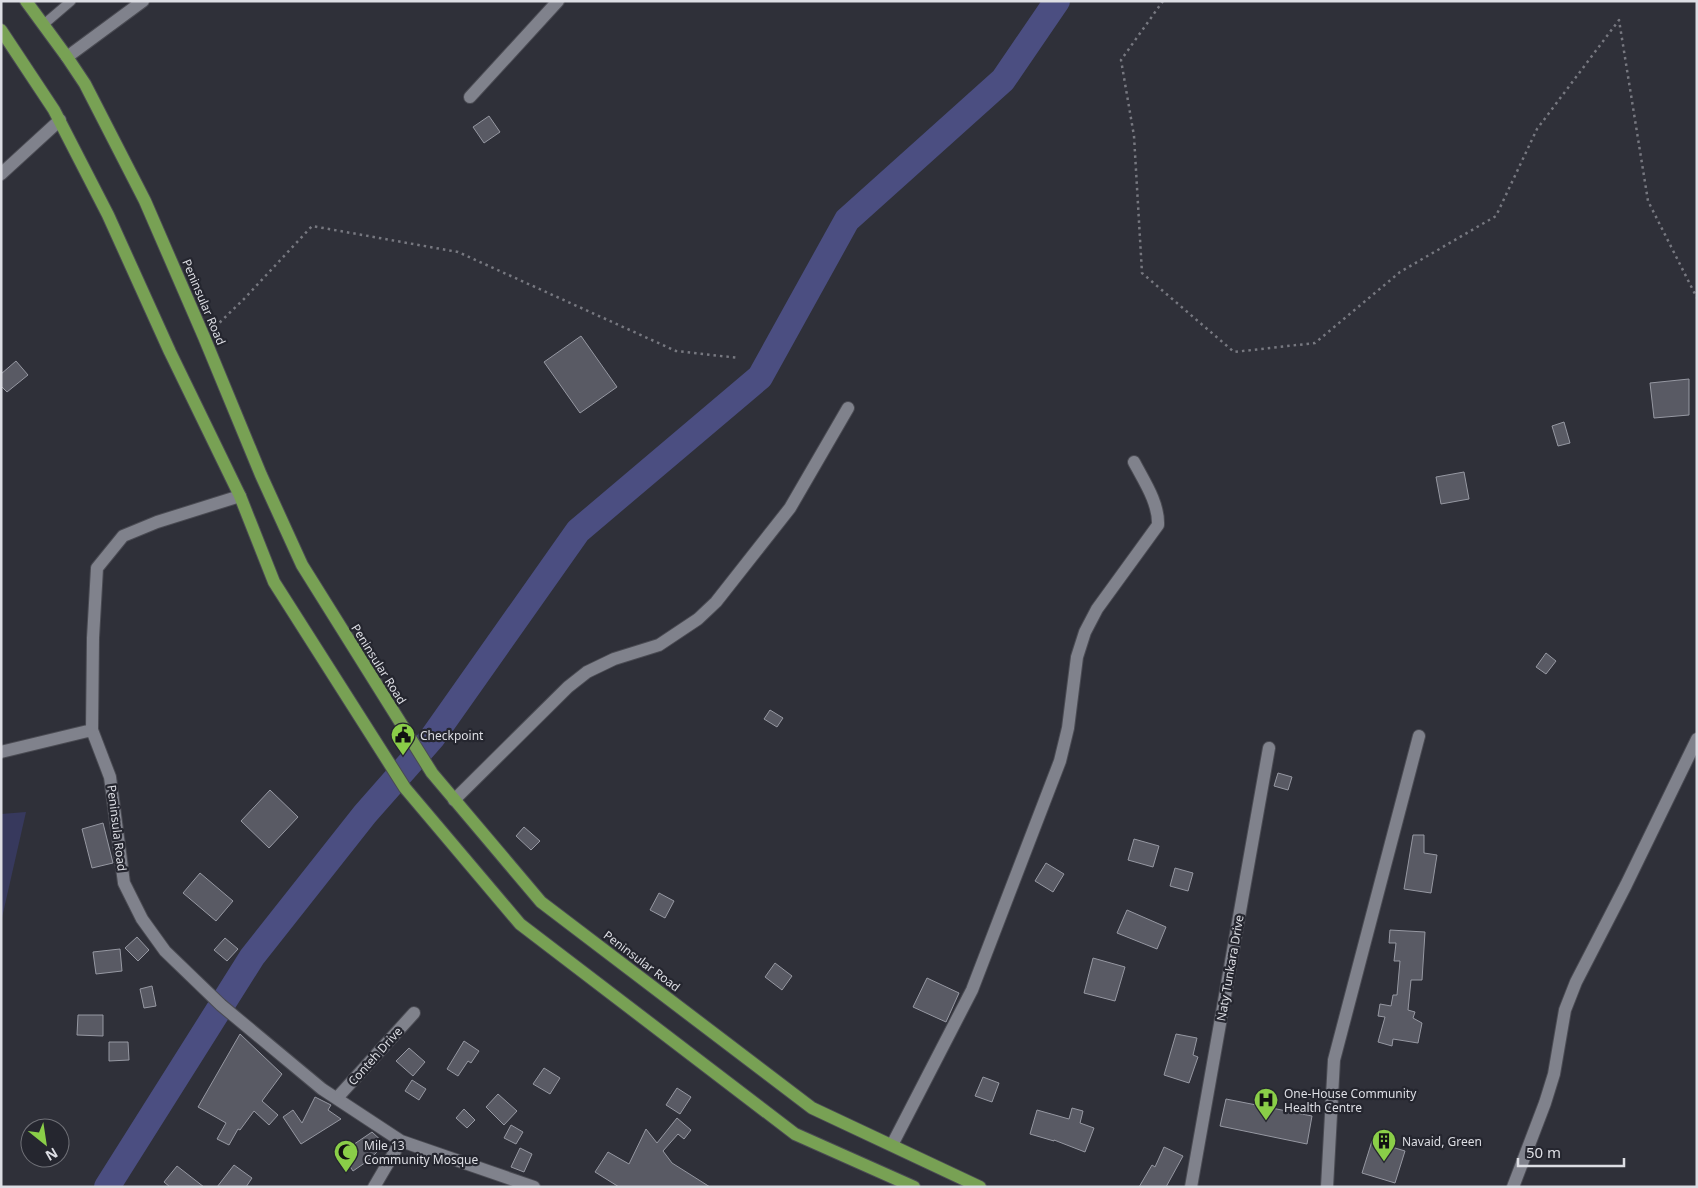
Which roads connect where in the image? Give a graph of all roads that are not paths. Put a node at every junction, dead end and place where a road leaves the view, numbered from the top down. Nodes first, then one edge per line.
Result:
1 (26, 1) edge
2 (71, 1) edge
3 (142, 1) edge
4 (558, 1) edge
5 (43, 25) junction
6 (1, 30) edge
7 (68, 57) junction
8 (470, 97) dead end
9 (60, 120) junction
10 (1, 174) edge
11 (848, 408) dead end
12 (1134, 462) dead end
13 (240, 496) junction
14 (92, 730) junction
15 (1419, 736) dead end
16 (1697, 739) edge
17 (1269, 748) dead end
18 (1, 752) edge
19 (454, 800) junction
20 (414, 1013) dead end
21 (337, 1098) junction
22 (401, 1141) junction
23 (892, 1145) junction
24 (374, 1187) edge
25 (534, 1187) edge
26 (914, 1187) edge
27 (980, 1187) edge
28 (1191, 1187) edge
29 (1327, 1187) edge
30 (1513, 1187) edge

1 - 5 main road, Peninsular Road
2 - 5 lane
3 - 7 street
4 - 8 street
5 - 7 main road, Peninsular Road
6 - 9 main road
7 - 19 main road, Peninsular Road
9 - 10 street
9 - 13 main road
11 - 19 street
12 - 23 street
13 - 14 street, Peninsula Road
13 - 26 main road
14 - 18 street
14 - 21 street, Peninsula Road
15 - 29 street
16 - 30 street
17 - 28 street, Naty Tunkara Drive
19 - 23 main road, Peninsular Road
20 - 21 street, Conteh Drive
21 - 22 street, Peninsula Road
22 - 24 street
22 - 25 street, Peninsula Road
23 - 27 main road, Peninsular Road

